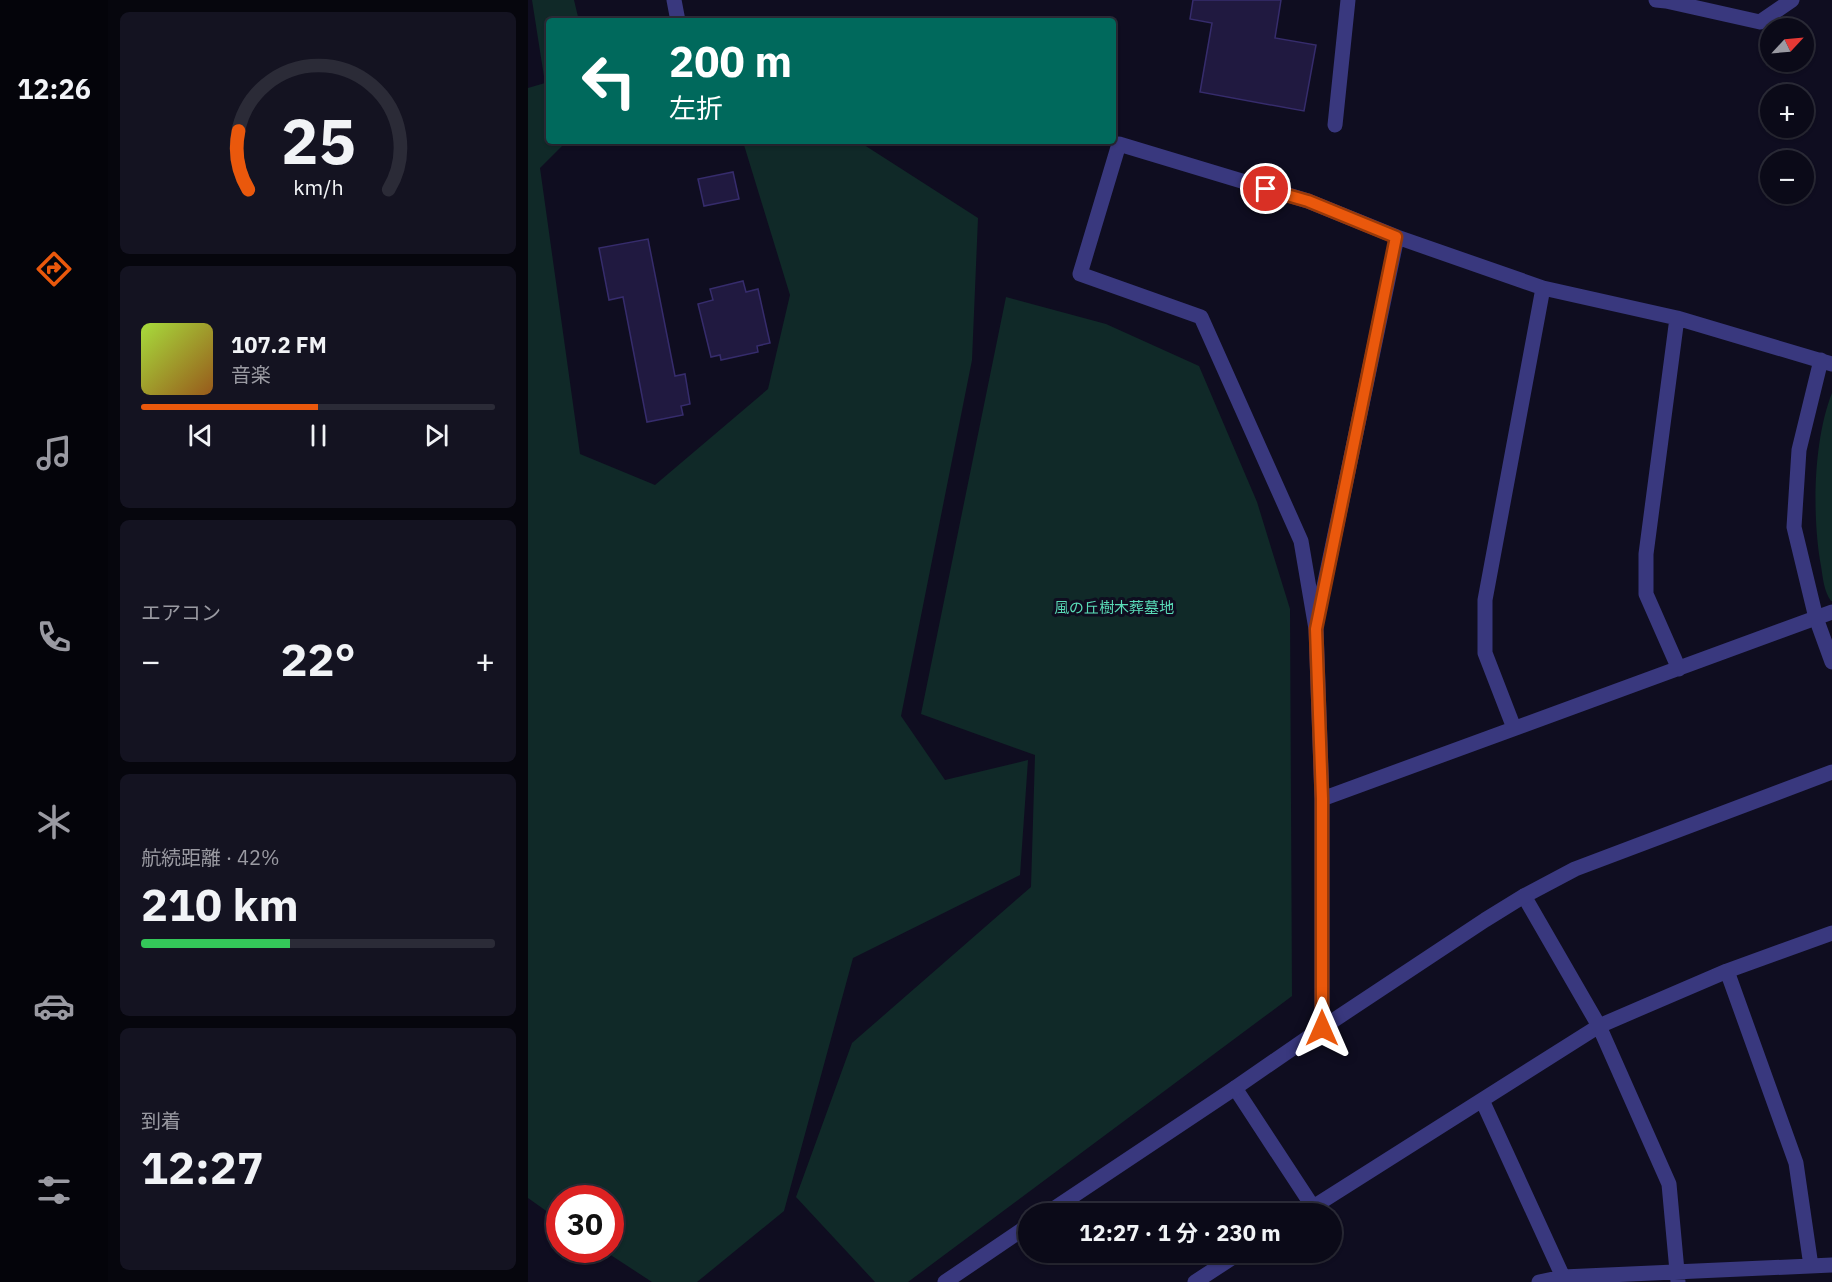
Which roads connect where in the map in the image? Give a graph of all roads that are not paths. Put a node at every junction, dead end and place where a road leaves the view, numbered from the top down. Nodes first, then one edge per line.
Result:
1 (674, 0) edge
2 (1348, 0) edge
3 (1656, 0) edge
4 (1792, 0) edge
5 (677, 18) edge
6 (1335, 125) dead end
7 (1396, 237) junction
8 (1543, 288) junction
9 (1677, 318) junction
10 (1827, 362) edge
11 (1832, 612) edge
12 (1816, 618) junction
13 (1316, 629) junction
14 (1832, 662) edge
15 (1679, 669) junction
16 (1514, 728) junction
17 (1832, 771) edge
18 (1322, 799) junction
19 (1524, 896) junction
20 (1832, 933) edge
21 (1727, 971) junction
22 (1599, 1026) junction
23 (1322, 1028) junction
24 (1235, 1088) junction
25 (1482, 1100) junction
26 (1062, 1203) edge
27 (1303, 1203) edge
28 (1318, 1203) edge
29 (1018, 1232) edge
30 (1224, 1263) edge
31 (1832, 1265) edge
32 (1810, 1266) junction
33 (1563, 1277) junction
34 (1678, 1277) edge
35 (945, 1282) edge
36 (1196, 1282) edge
37 (1539, 1282) edge

1 - 5 street
2 - 6 street
3 - 4 street
7 - 8 street
7 - 13 street
7 - 13 street
8 - 9 street
8 - 16 street
9 - 10 street
9 - 15 street
10 - 12 street
11 - 12 street
12 - 14 street
12 - 15 street
13 - 18 street
15 - 16 street
16 - 18 street
17 - 19 street
18 - 23 street
19 - 22 street
19 - 23 street
20 - 21 street
21 - 22 street
21 - 32 street
22 - 25 street
22 - 34 street
23 - 24 street
24 - 26 street
24 - 27 street
25 - 28 street
25 - 33 street
29 - 35 street
30 - 36 street
31 - 32 street
32 - 34 street
33 - 34 street
33 - 37 street

